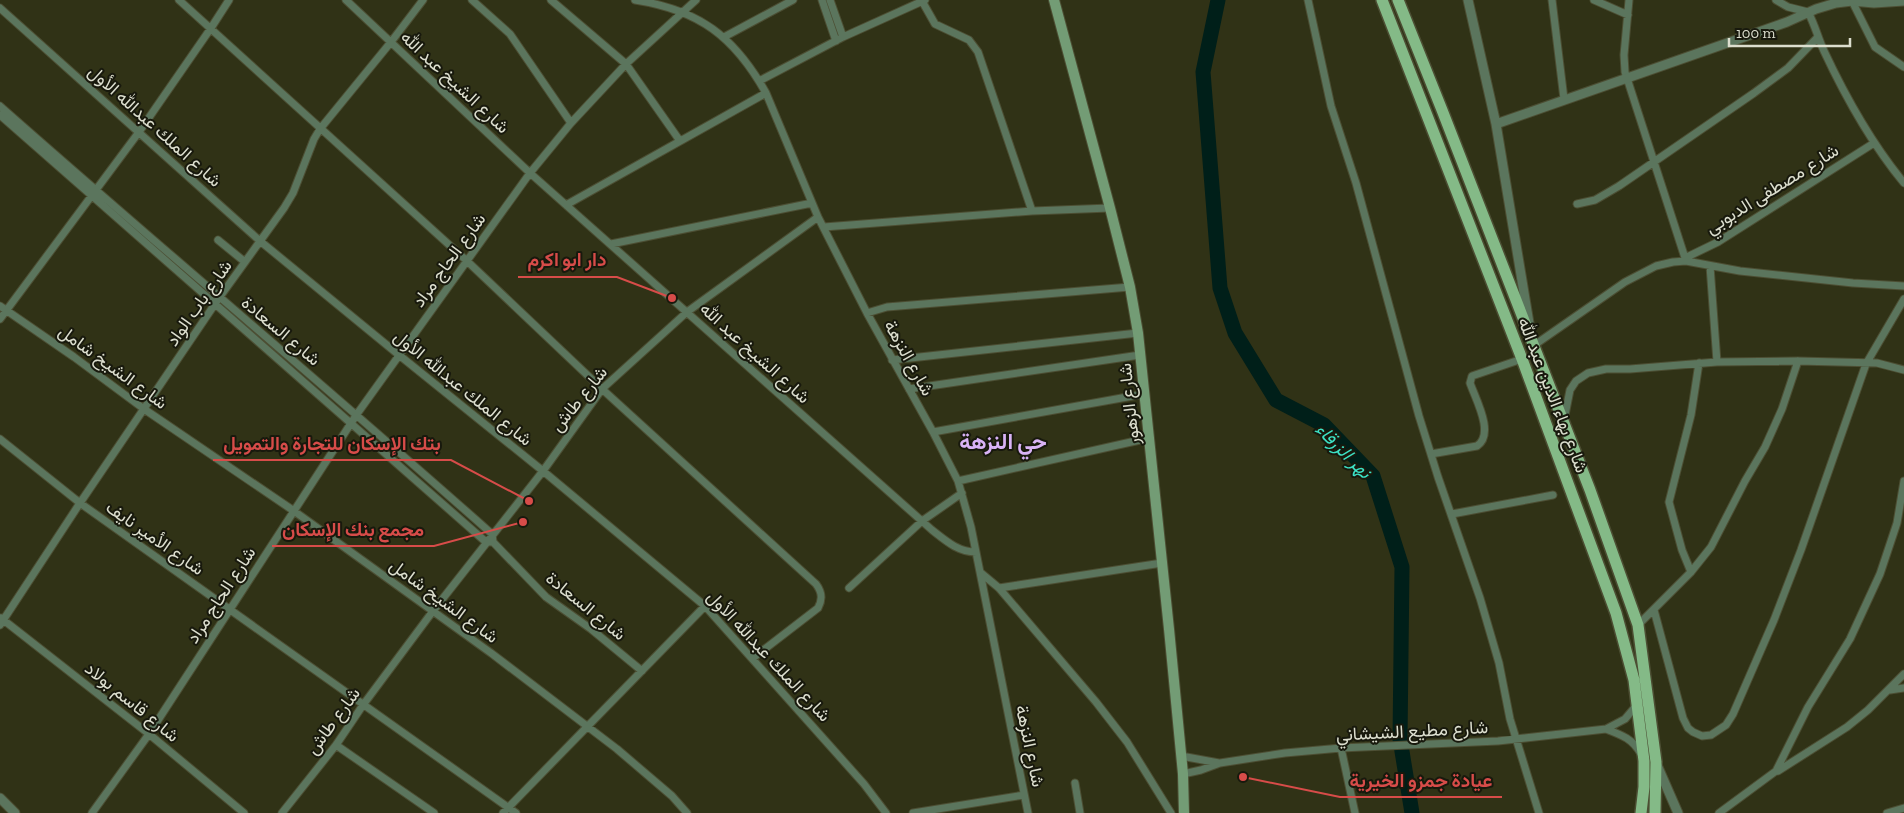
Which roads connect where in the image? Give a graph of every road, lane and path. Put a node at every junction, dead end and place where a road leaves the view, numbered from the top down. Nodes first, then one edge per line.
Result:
1 (179, 0) edge
2 (229, 0) edge
3 (346, 0) edge
4 (423, 0) edge
5 (472, 0) edge
6 (551, 0) edge
7 (635, 0) edge
8 (696, 0) edge
9 (793, 0) edge
10 (822, 0) edge
11 (830, 0) edge
12 (923, 0) edge
13 (1054, 0) edge
14 (1308, 0) edge
15 (1382, 0) edge
16 (1398, 0) edge
17 (1468, 0) edge
18 (1552, 0) edge
19 (1594, 0) edge
20 (1629, 0) edge
21 (1776, 0) edge
22 (1852, 1) edge
23 (1904, 1) edge
24 (1836, 2) edge
25 (0, 8) edge
26 (684, 12) junction
27 (1808, 12) junction
28 (1628, 15) junction
29 (211, 28) junction
30 (724, 37) junction
31 (843, 37) junction
32 (1817, 38) junction
33 (836, 41) junction
34 (391, 42) junction
35 (626, 64) junction
36 (1904, 67) edge
37 (1627, 77) junction
38 (759, 81) junction
39 (766, 93) junction
40 (1564, 99) junction
41 (0, 106) edge
42 (0, 115) edge
43 (571, 123) junction
44 (1496, 124) junction
45 (320, 129) junction
46 (139, 132) junction
47 (680, 141) junction
48 (1874, 142) junction
49 (1654, 160) junction
50 (530, 173) junction
51 (1904, 183) edge
52 (93, 193) junction
53 (812, 203) junction
54 (566, 204) junction
55 (1577, 204) dead end
56 (1110, 208) junction
57 (1032, 211) junction
58 (818, 217) junction
59 (824, 227) junction
60 (218, 240) dead end
61 (260, 241) junction
62 (611, 244) junction
63 (1685, 259) junction
64 (467, 261) junction
65 (245, 262) junction
66 (1710, 266) junction
67 (1904, 286) edge
68 (1130, 287) junction
69 (1904, 299) edge
70 (217, 301) junction
71 (0, 306) edge
72 (7, 311) junction
73 (687, 312) junction
74 (867, 314) junction
75 (0, 319) edge
76 (1138, 333) junction
77 (1532, 343) junction
78 (399, 355) junction
79 (1140, 355) junction
80 (1522, 359) junction
81 (892, 360) junction
82 (1798, 361) junction
83 (1716, 362) junction
84 (1699, 363) junction
85 (1866, 364) junction
86 (1904, 370) edge
87 (602, 388) junction
88 (908, 389) junction
89 (1144, 394) junction
90 (144, 409) junction
91 (357, 414) junction
92 (352, 422) junction
93 (1563, 422) junction
94 (934, 432) junction
95 (1149, 438) junction
96 (0, 439) edge
97 (1432, 454) junction
98 (542, 471) junction
99 (958, 481) junction
100 (1904, 481) edge
101 (962, 493) junction
102 (1553, 495) dead end
103 (80, 503) junction
104 (294, 511) junction
105 (1452, 514) junction
106 (922, 521) junction
107 (490, 539) junction
108 (1610, 545) junction
109 (1594, 549) junction
110 (976, 552) junction
111 (1162, 563) junction
112 (1691, 572) junction
113 (981, 573) junction
114 (850, 588) dead end
115 (999, 588) junction
116 (705, 606) junction
117 (230, 610) junction
118 (1654, 610) junction
119 (433, 611) junction
120 (1, 620) edge
121 (1638, 624) junction
122 (753, 658) junction
123 (642, 671) junction
124 (1904, 674) edge
125 (1904, 688) edge
126 (1890, 690) junction
127 (363, 705) junction
128 (1636, 706) junction
129 (588, 726) junction
130 (1606, 730) junction
131 (149, 734) junction
132 (1517, 740) junction
133 (336, 745) junction
134 (1342, 748) junction
135 (1181, 756) junction
136 (1650, 762) junction
137 (1220, 763) junction
138 (1776, 771) junction
139 (1183, 774) junction
140 (1075, 783) dead end
141 (1024, 795) junction
142 (0, 798) edge
143 (1904, 808) edge
144 (506, 810) edge
145 (959, 810) edge
146 (10, 811) edge
147 (92, 813) edge
148 (244, 813) edge
149 (282, 813) edge
150 (434, 813) edge
151 (516, 813) edge
152 (687, 813) edge
153 (886, 813) edge
154 (913, 813) edge
155 (1028, 813) edge
156 (1080, 813) edge
157 (1171, 813) edge
158 (1184, 813) edge
159 (1355, 813) edge
160 (1539, 813) edge
161 (1641, 813) edge
162 (1655, 813) edge
163 (1678, 813) edge
164 (1719, 813) edge
165 (1886, 813) edge

1 - 29 street
2 - 29 street
3 - 34 street, شارع الشيخ عبد الله
4 - 34 street, شارع باب الواد
5 - 43 street
6 - 35 street
7 - 26 street, شارع النزهة
8 - 26 street, شارع الحاج مراد
9 - 30 street
10 - 33 street
11 - 31 street
12 - 31 street
12 - 57 street
13 - 56 main road, شارع الزهور
14 - 97 street
15 - 80 main road, شارع بهاء الدين عبد الله
16 - 77 main road, شارع بهاء الدين عبد الله
17 - 44 street
18 - 40 street
19 - 28 street
20 - 28 street
21 - 27 street
22 - 23 street
22 - 24 street
22 - 36 street
24 - 27 street
25 - 46 street, شارع الملك عبدالله الأول
26 - 30 street, شارع النزهة
26 - 35 street, شارع الحاج مراد
27 - 32 street
27 - 37 street
28 - 37 street
29 - 45 street
29 - 46 street
30 - 38 street, شارع النزهة
31 - 33 street
32 - 48 street
32 - 49 street
33 - 38 street
34 - 45 street, شارع باب الواد
34 - 50 street, شارع الشيخ عبد الله
35 - 43 street, شارع الحاج مراد
35 - 47 street
37 - 40 street
37 - 49 street
38 - 39 street, شارع النزهة
39 - 47 street
39 - 53 street, شارع النزهة
40 - 44 street
41 - 52 street, شارع السعادة
42 - 52 street, شارع السعادة
43 - 50 street, شارع الحاج مراد
44 - 77 street
45 - 61 street, شارع باب الواد
45 - 64 street
46 - 52 street
46 - 61 street, شارع الملك عبدالله الأول
47 - 54 street
48 - 51 street
48 - 63 street, شارع مصطفى الدبوبي
49 - 55 street
49 - 63 street
50 - 54 street, شارع الشيخ عبد الله
50 - 64 street, شارع الحاج مراد
52 - 70 street, شارع السعادة
52 - 72 street
53 - 58 street, شارع النزهة
53 - 62 street
54 - 62 street, شارع الشيخ عبد الله
56 - 57 street
56 - 68 main road, شارع الزهور
57 - 59 street
58 - 59 street, شارع النزهة
58 - 73 street, شارع طاش
59 - 74 street, شارع النزهة
60 - 65 street
61 - 65 street, شارع باب الواد
61 - 78 street, شارع الملك عبدالله الأول
62 - 73 street, شارع الشيخ عبد الله
63 - 66 street
63 - 77 street
64 - 78 street, شارع الحاج مراد
64 - 87 street
65 - 70 street, شارع باب الواد
66 - 67 street
66 - 83 street
68 - 74 street
68 - 76 main road, شارع الزهور
69 - 85 street
70 - 90 street, شارع باب الواد
70 - 91 street, شارع السعادة
70 - 92 street, شارع السعادة
71 - 72 street, شارع الشيخ شامل
72 - 75 street
72 - 90 street, شارع الشيخ شامل
73 - 87 street, شارع طاش
73 - 106 street, شارع الشيخ عبد الله
74 - 81 street, شارع النزهة
76 - 79 main road, شارع الزهور
76 - 81 street
77 - 93 main road, شارع بهاء الدين عبد الله
78 - 91 street, شارع الحاج مراد
78 - 98 street, شارع الملك عبدالله الأول
79 - 88 street
79 - 89 main road, شارع الزهور
80 - 97 street
80 - 109 main road, شارع بهاء الدين عبد الله
81 - 88 street, شارع النزهة
82 - 83 street
82 - 85 street
82 - 112 street
83 - 84 street
84 - 93 street
84 - 112 street
85 - 86 street
85 - 118 street
87 - 98 street, شارع طاش
87 - 122 street
88 - 94 street, شارع النزهة
89 - 94 street
89 - 95 main road, شارع الزهور
90 - 103 street, شارع باب الواد
90 - 104 street, شارع الشيخ شامل
91 - 92 street, شارع الحاج مراد
91 - 107 street, شارع السعادة
92 - 104 street, شارع الحاج مراد
92 - 107 street, شارع السعادة
93 - 108 main road, شارع بهاء الدين عبد الله
94 - 99 street, شارع النزهة
95 - 99 street
95 - 111 main road, شارع الزهور
96 - 103 street, شارع الأمير نايف
97 - 105 street
98 - 107 street, شارع طاش
98 - 116 street, شارع الملك عبدالله الأول
99 - 101 street, شارع النزهة
100 - 138 street
101 - 106 street
101 - 110 street, شارع النزهة
102 - 105 street
103 - 117 street, شارع الأمير نايف
103 - 120 street, شارع باب الواد
104 - 117 street, شارع الحاج مراد
104 - 119 street, شارع الشيخ شامل
105 - 132 street
106 - 110 street, شارع الشيخ عبد الله
106 - 114 street
107 - 119 street, شارع طاش
107 - 123 street, شارع السعادة
108 - 109 main road
108 - 121 main road, شارع بهاء الدين عبد الله
109 - 128 main road, شارع بهاء الدين عبد الله
110 - 113 street, شارع النزهة
111 - 115 street
111 - 135 main road, شارع الزهور
112 - 118 street
113 - 115 street
113 - 141 street, شارع النزهة
115 - 157 street
116 - 122 street, شارع الملك عبدالله الأول
116 - 123 street
117 - 127 street, شارع الأمير نايف
117 - 131 street, شارع الحاج مراد
118 - 121 street
119 - 127 street, شارع طاش
119 - 129 street, شارع الشيخ شامل
120 - 131 street, شارع قاسم بولاد
121 - 136 main road, شارع بهاء الدين عبد الله
122 - 153 street, شارع الملك عبدالله الأول
123 - 129 street
124 - 126 street
125 - 126 street
126 - 138 street
127 - 133 street, شارع طاش
127 - 144 street, شارع الأمير نايف
128 - 130 street, شارع مطيع الشيشاني
128 - 136 main road, شارع بهاء الدين عبد الله
129 - 144 street
129 - 152 street, شارع الشيخ شامل
130 - 132 street, شارع مطيع الشيشاني
130 - 136 street, شارع مطيع الشيشاني
131 - 147 street, شارع الحاج مراد
131 - 148 street, شارع قاسم بولاد
132 - 134 street, شارع مطيع الشيشاني
132 - 160 street
133 - 149 street, شارع طاش
133 - 150 street
134 - 137 street, شارع مطيع الشيشاني
134 - 159 street
135 - 137 street, شارع مطيع الشيشاني
135 - 139 main road, شارع الزهور
136 - 161 main road, شارع بهاء الدين عبد الله
136 - 162 main road, شارع بهاء الدين عبد الله
136 - 163 street
137 - 139 street, شارع مطيع الشيشاني
138 - 164 street
139 - 158 main road, شارع الزهور
140 - 156 street
141 - 145 street
141 - 155 street, شارع النزهة
142 - 146 street
143 - 165 street
144 - 151 street, شارع الأمير نايف
145 - 154 street

